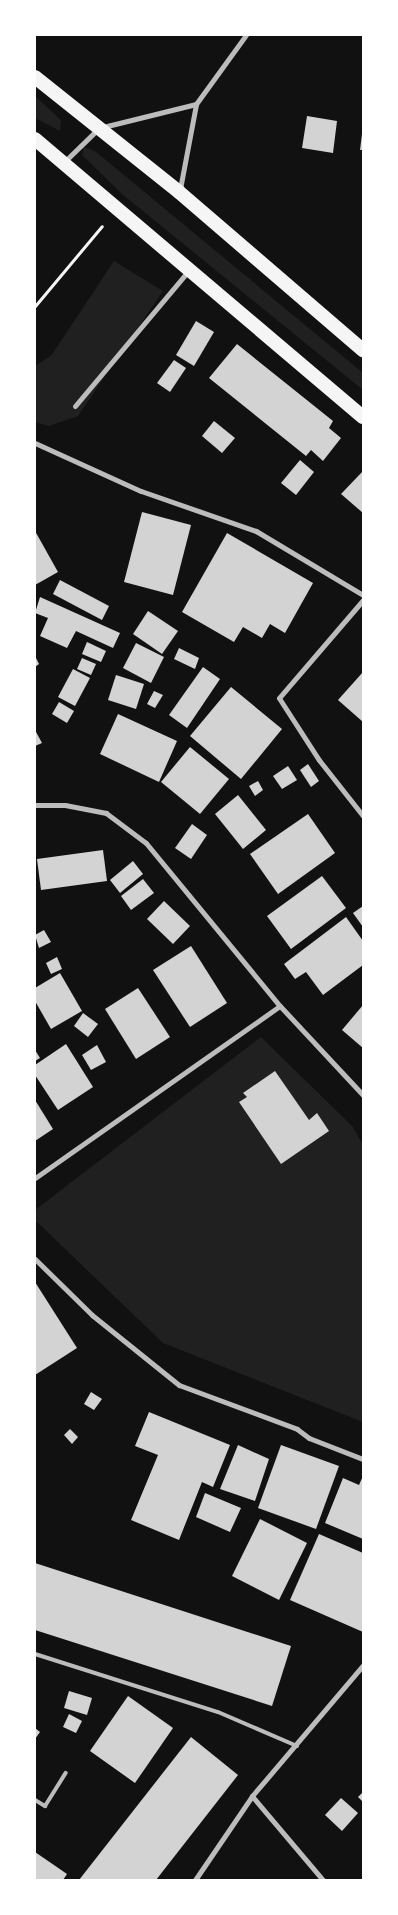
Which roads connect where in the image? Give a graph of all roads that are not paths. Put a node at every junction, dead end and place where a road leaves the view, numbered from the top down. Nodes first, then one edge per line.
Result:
1 (246, 35) edge
2 (35, 77) edge
3 (196, 104) junction
4 (98, 128) junction
5 (35, 139) edge
6 (63, 163) junction
7 (179, 192) junction
8 (190, 268) junction
9 (363, 350) edge
10 (75, 406) dead end
11 (363, 417) edge
12 (35, 444) edge
13 (363, 595) edge
14 (363, 600) edge
15 (35, 805) edge
16 (363, 816) edge
17 (280, 1006) junction
18 (363, 1095) edge
19 (35, 1178) edge
20 (35, 1259) edge
21 (363, 1458) edge
22 (35, 1654) edge
23 (363, 1665) edge
24 (297, 1746) junction
25 (66, 1773) dead end
26 (252, 1796) junction
27 (35, 1800) edge
28 (195, 1880) edge
29 (322, 1880) edge

1 - 3 street
2 - 4 highway
3 - 4 street
3 - 7 street
4 - 6 street
4 - 7 highway
5 - 6 highway
6 - 8 highway
7 - 9 highway
8 - 10 street
8 - 11 highway
12 - 13 street
14 - 16 street
15 - 17 street
17 - 18 street
17 - 19 street
20 - 21 street
22 - 24 lane
23 - 24 street
24 - 26 street
25 - 27 lane
26 - 28 street
26 - 29 street

